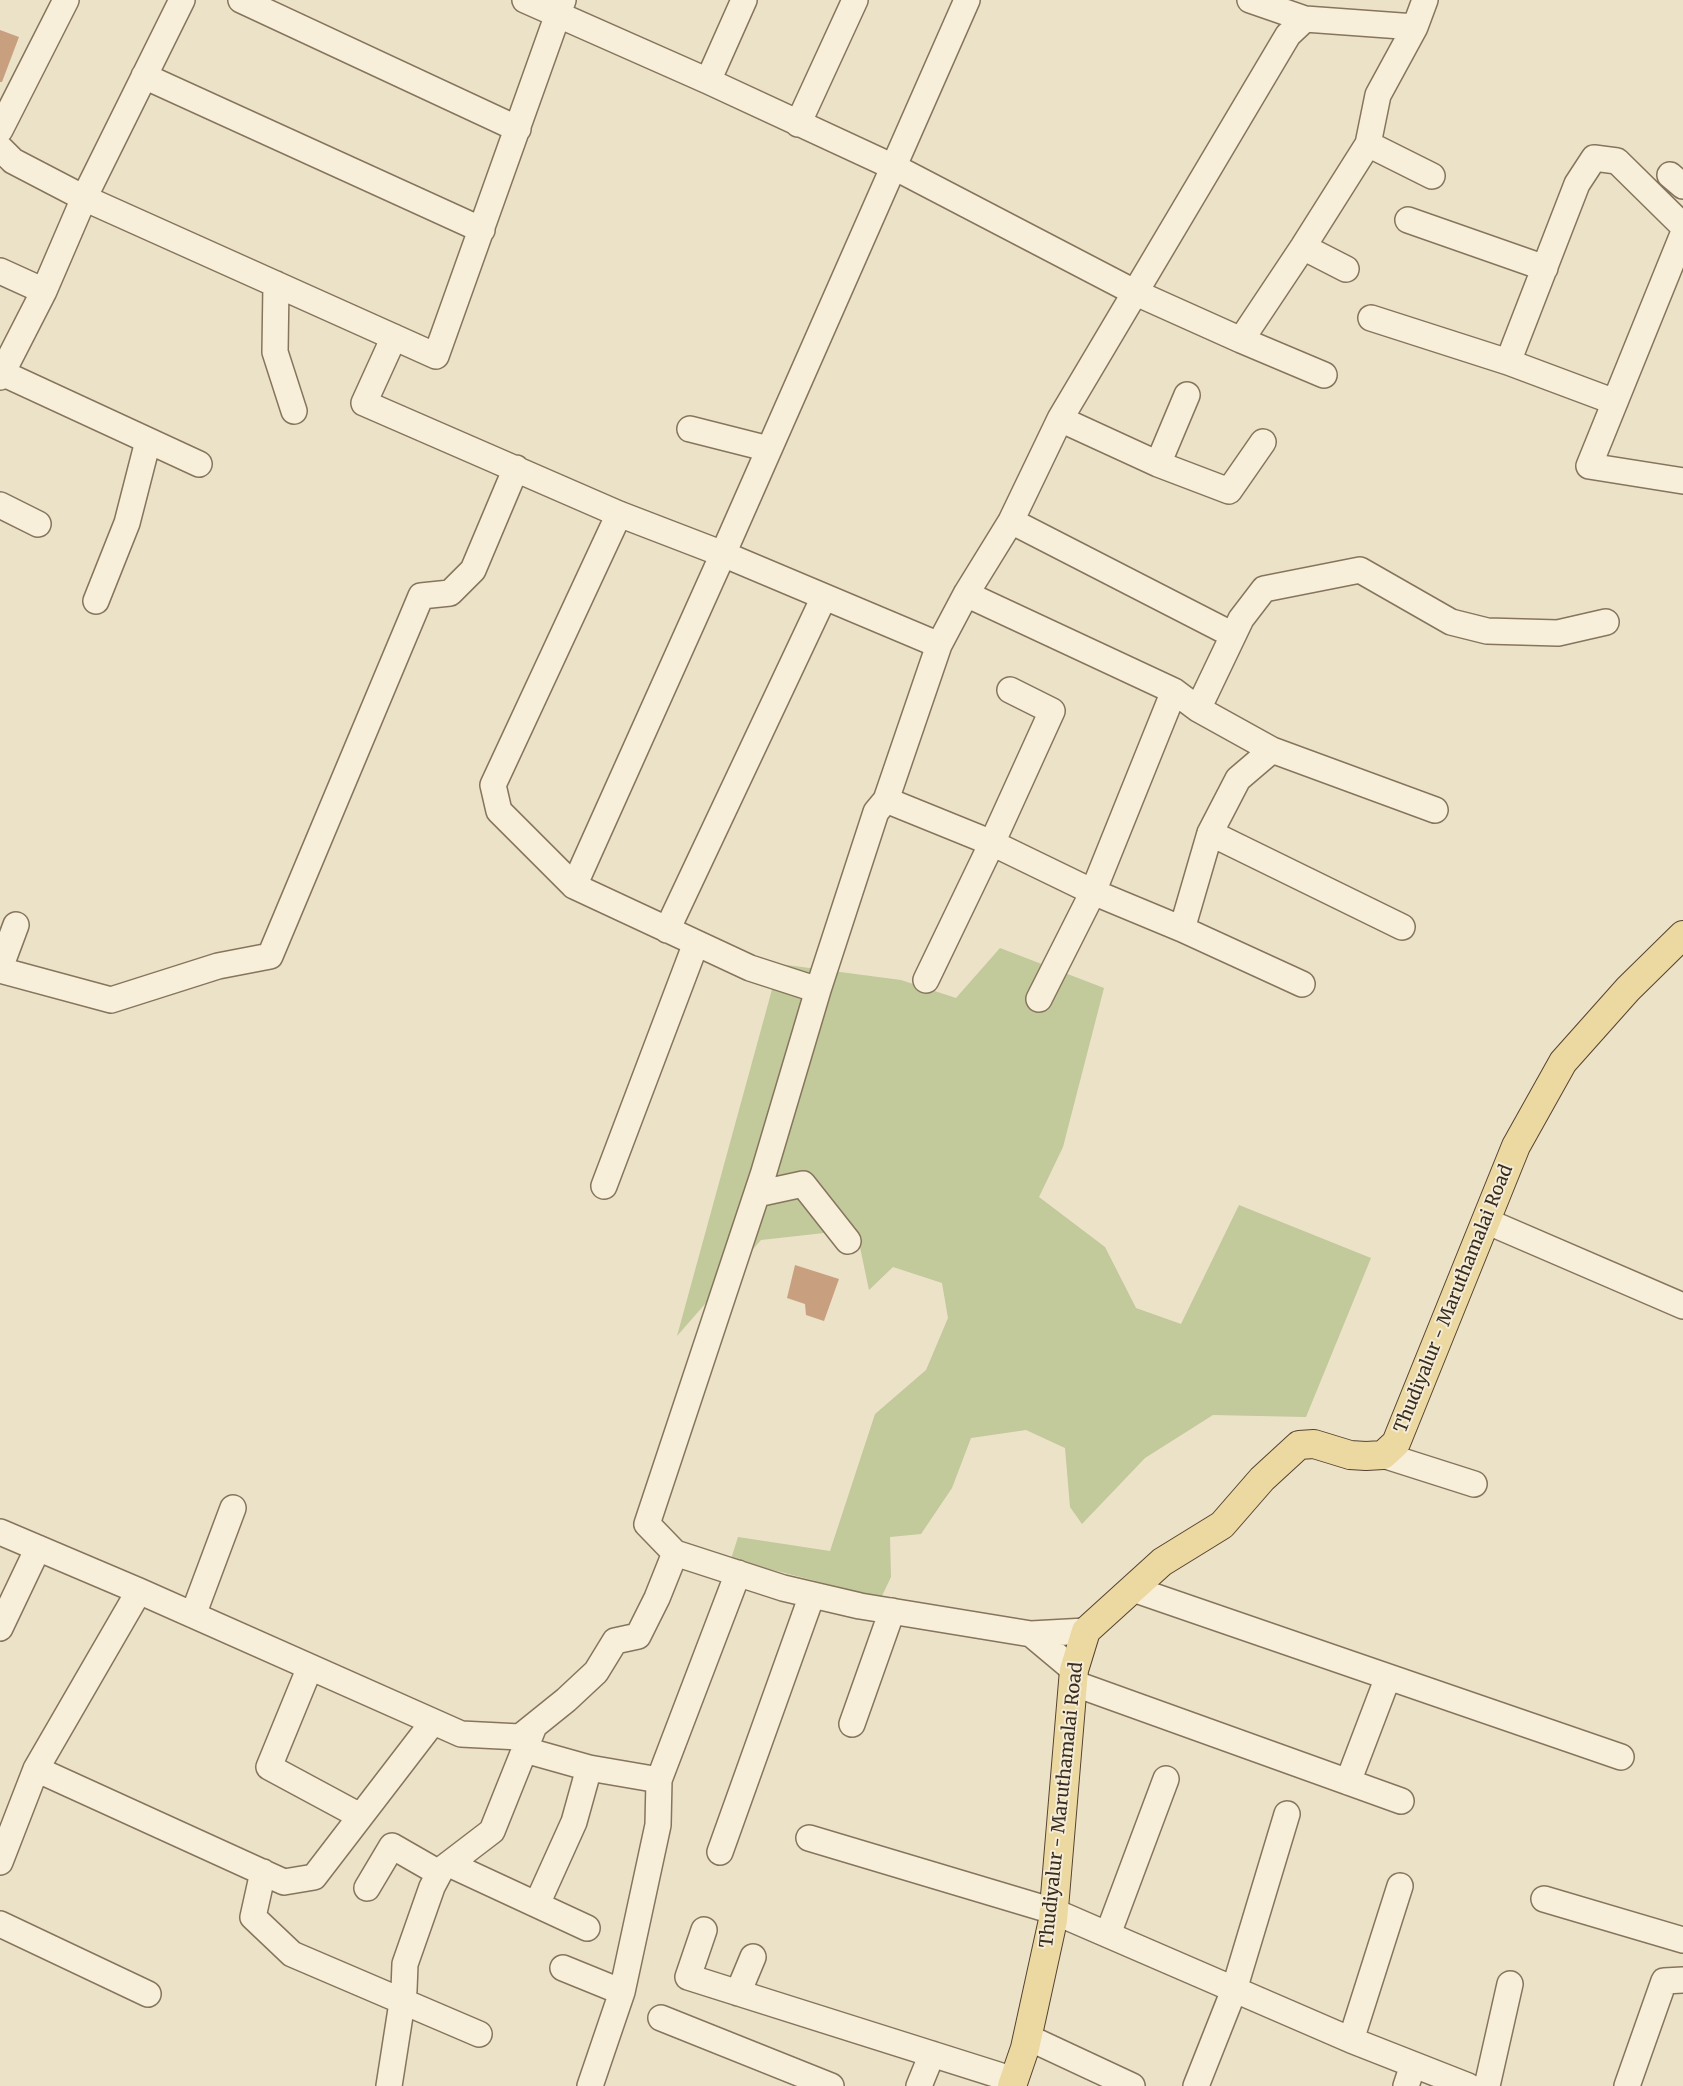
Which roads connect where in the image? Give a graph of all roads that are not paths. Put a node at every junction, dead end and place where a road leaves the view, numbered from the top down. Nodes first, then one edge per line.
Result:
1 (66, 0) edge
2 (182, 0) edge
3 (241, 0) edge
4 (525, 0) edge
5 (744, 0) edge
6 (856, 0) edge
7 (967, 0) edge
8 (1250, 0) edge
9 (1425, 0) edge
10 (561, 8) edge
11 (1305, 19) junction
12 (1415, 26) junction
13 (144, 76) junction
14 (708, 81) junction
15 (798, 124) junction
16 (518, 129) junction
17 (0, 130) edge
18 (1368, 144) junction
19 (0, 148) edge
20 (893, 167) junction
21 (1432, 176) dead end
22 (84, 198) junction
23 (1408, 220) dead end
24 (1683, 226) edge
25 (482, 230) junction
26 (1683, 234) edge
27 (1303, 247) junction
28 (1346, 268) dead end
29 (1545, 268) junction
30 (0, 271) edge
31 (276, 284) junction
32 (44, 291) junction
33 (1134, 292) junction
34 (1371, 318) dead end
35 (394, 337) junction
36 (1241, 340) junction
37 (1508, 362) junction
38 (1, 374) edge
39 (1324, 375) dead end
40 (1187, 396) dead end
41 (1615, 402) junction
42 (294, 411) dead end
43 (1060, 419) junction
44 (690, 429) dead end
45 (148, 441) junction
46 (1262, 442) dead end
47 (769, 449) junction
48 (199, 464) dead end
49 (1158, 464) junction
50 (516, 468) junction
51 (1683, 481) edge
52 (0, 504) edge
53 (619, 514) junction
54 (1011, 521) junction
55 (38, 524) dead end
56 (723, 554) junction
57 (966, 594) junction
58 (824, 597) junction
59 (96, 601) dead end
60 (1606, 622) dead end
61 (1234, 634) junction
62 (939, 645) junction
63 (1010, 690) dead end
64 (1174, 691) junction
65 (1198, 709) junction
66 (1272, 750) junction
67 (886, 800) junction
68 (1435, 810) dead end
69 (1210, 833) junction
70 (992, 843) junction
71 (574, 886) junction
72 (1093, 892) junction
73 (16, 924) dead end
74 (1402, 927) dead end
75 (1182, 929) junction
76 (668, 930) junction
77 (1683, 935) edge
78 (696, 943) junction
79 (0, 969) edge
80 (926, 980) dead end
81 (1302, 984) dead end
82 (818, 990) junction
83 (1039, 999) dead end
84 (604, 1186) dead end
85 (757, 1194) junction
86 (1486, 1220) junction
87 (848, 1241) dead end
88 (1683, 1306) edge
89 (1383, 1454) junction
90 (1474, 1484) dead end
91 (233, 1508) dead end
92 (0, 1532) edge
93 (38, 1548) junction
94 (675, 1553) junction
95 (738, 1573) junction
96 (1133, 1588) junction
97 (139, 1591) junction
98 (812, 1595) junction
99 (892, 1611) junction
100 (193, 1615) junction
101 (0, 1628) edge
102 (1086, 1631) junction
103 (1031, 1634) junction
104 (310, 1667) junction
105 (1073, 1676) junction
106 (1388, 1677) junction
107 (433, 1722) junction
108 (852, 1724) dead end
109 (534, 1726) junction
110 (525, 1750) junction
111 (1621, 1757) dead end
112 (589, 1768) junction
113 (36, 1769) junction
114 (1166, 1779) dead end
115 (659, 1780) junction
116 (1348, 1782) junction
117 (1401, 1801) dead end
118 (1287, 1814) dead end
119 (360, 1816) junction
120 (809, 1838) dead end
121 (720, 1852) dead end
122 (0, 1862) edge
123 (444, 1868) junction
124 (263, 1872) junction
125 (1400, 1886) dead end
126 (367, 1888) dead end
127 (1544, 1900) dead end
128 (537, 1904) junction
129 (1053, 1911) junction
130 (0, 1924) edge
131 (587, 1928) dead end
132 (704, 1930) dead end
133 (1108, 1934) junction
134 (1683, 1940) edge
135 (753, 1957) dead end
136 (562, 1968) dead end
137 (1683, 1976) edge
138 (1510, 1984) dead end
139 (1234, 1990) junction
140 (622, 1992) junction
141 (738, 1993) junction
142 (148, 1994) dead end
143 (402, 2001) junction
144 (661, 2018) dead end
145 (479, 2034) dead end
146 (1027, 2037) junction
147 (1351, 2040) junction
148 (932, 2054) junction
149 (1409, 2075) edge
150 (1013, 2083) edge
151 (389, 2086) edge
152 (590, 2086) edge
153 (831, 2086) edge
154 (919, 2086) edge
155 (1132, 2086) edge
156 (1196, 2086) edge
157 (1468, 2086) edge
158 (1487, 2086) edge
159 (1627, 2086) edge

1 - 17 street
2 - 13 street
3 - 16 street
4 - 10 street
5 - 14 street
6 - 15 street
7 - 20 street
8 - 11 street
9 - 12 street
10 - 14 street
10 - 16 street
11 - 12 street
11 - 33 street
12 - 18 street
13 - 22 street
13 - 25 street
14 - 15 street
15 - 20 street
16 - 25 street
18 - 21 street
18 - 27 street
19 - 22 street
20 - 33 street
20 - 47 street
22 - 31 street
22 - 32 street
23 - 29 street
24 - 29 street
25 - 35 street
26 - 41 street
27 - 28 street
27 - 36 street
29 - 37 street
30 - 32 street
31 - 35 street
31 - 42 street
32 - 38 street
33 - 36 street
33 - 43 street
34 - 37 street
35 - 50 street
36 - 39 street
37 - 41 street
38 - 45 street
40 - 49 street
41 - 51 street
43 - 49 street
43 - 54 street
44 - 47 street
45 - 48 street
45 - 59 street
46 - 49 street
47 - 56 street
50 - 53 street
50 - 79 street
52 - 55 street
53 - 56 street
53 - 71 street
54 - 57 street
54 - 61 street
56 - 58 street
56 - 71 street
57 - 62 street
57 - 64 street
58 - 62 street
58 - 76 street
60 - 61 street
61 - 65 street
62 - 67 street
63 - 70 street
64 - 65 street
64 - 72 street
65 - 66 street
66 - 68 street
66 - 69 street
67 - 70 street
67 - 82 street
69 - 74 street
69 - 75 street
70 - 72 street
70 - 80 street
71 - 76 street
72 - 75 street
72 - 83 street
73 - 79 street
75 - 81 street
76 - 78 street
77 - 86 main road, Thudiyalur - Maruthamalai Road
78 - 82 street
78 - 84 street
82 - 85 street
85 - 87 street
85 - 94 street
86 - 88 street
86 - 89 main road, Thudiyalur - Maruthamalai Road
89 - 90 street
89 - 96 main road
91 - 100 street
92 - 93 street
93 - 97 street
93 - 101 street
94 - 95 street
94 - 109 street
95 - 98 street
95 - 115 street
96 - 102 main road
96 - 106 street
97 - 100 street
97 - 113 street
98 - 99 street
98 - 121 street
99 - 103 street
99 - 108 street
100 - 104 street
102 - 103 street
102 - 105 main road, Thudiyalur - Maruthamalai Road
103 - 105 street
104 - 107 street
104 - 119 street
105 - 116 street
105 - 129 main road, Thudiyalur - Maruthamalai Road
106 - 111 street
106 - 116 street
107 - 109 street
107 - 119 street
109 - 110 street
110 - 112 street
110 - 123 street
112 - 115 street
112 - 128 street
113 - 122 street
113 - 124 street
114 - 133 street
115 - 140 street
116 - 117 street
118 - 139 street
119 - 124 street
120 - 129 street
123 - 126 street
123 - 128 street
123 - 143 street
124 - 143 street
125 - 147 street
127 - 134 street
128 - 131 street
129 - 133 street
129 - 146 main road, Thudiyalur - Maruthamalai Road
130 - 142 street
132 - 141 street
133 - 139 street
135 - 141 street
136 - 140 street
137 - 159 street
138 - 158 street
139 - 147 street
139 - 156 street
140 - 152 street
141 - 148 street
143 - 145 street
143 - 151 street
144 - 153 street
146 - 150 main road, Thudiyalur - Maruthamalai Road
146 - 155 street
147 - 149 street
148 - 150 street
148 - 154 street
149 - 157 street

